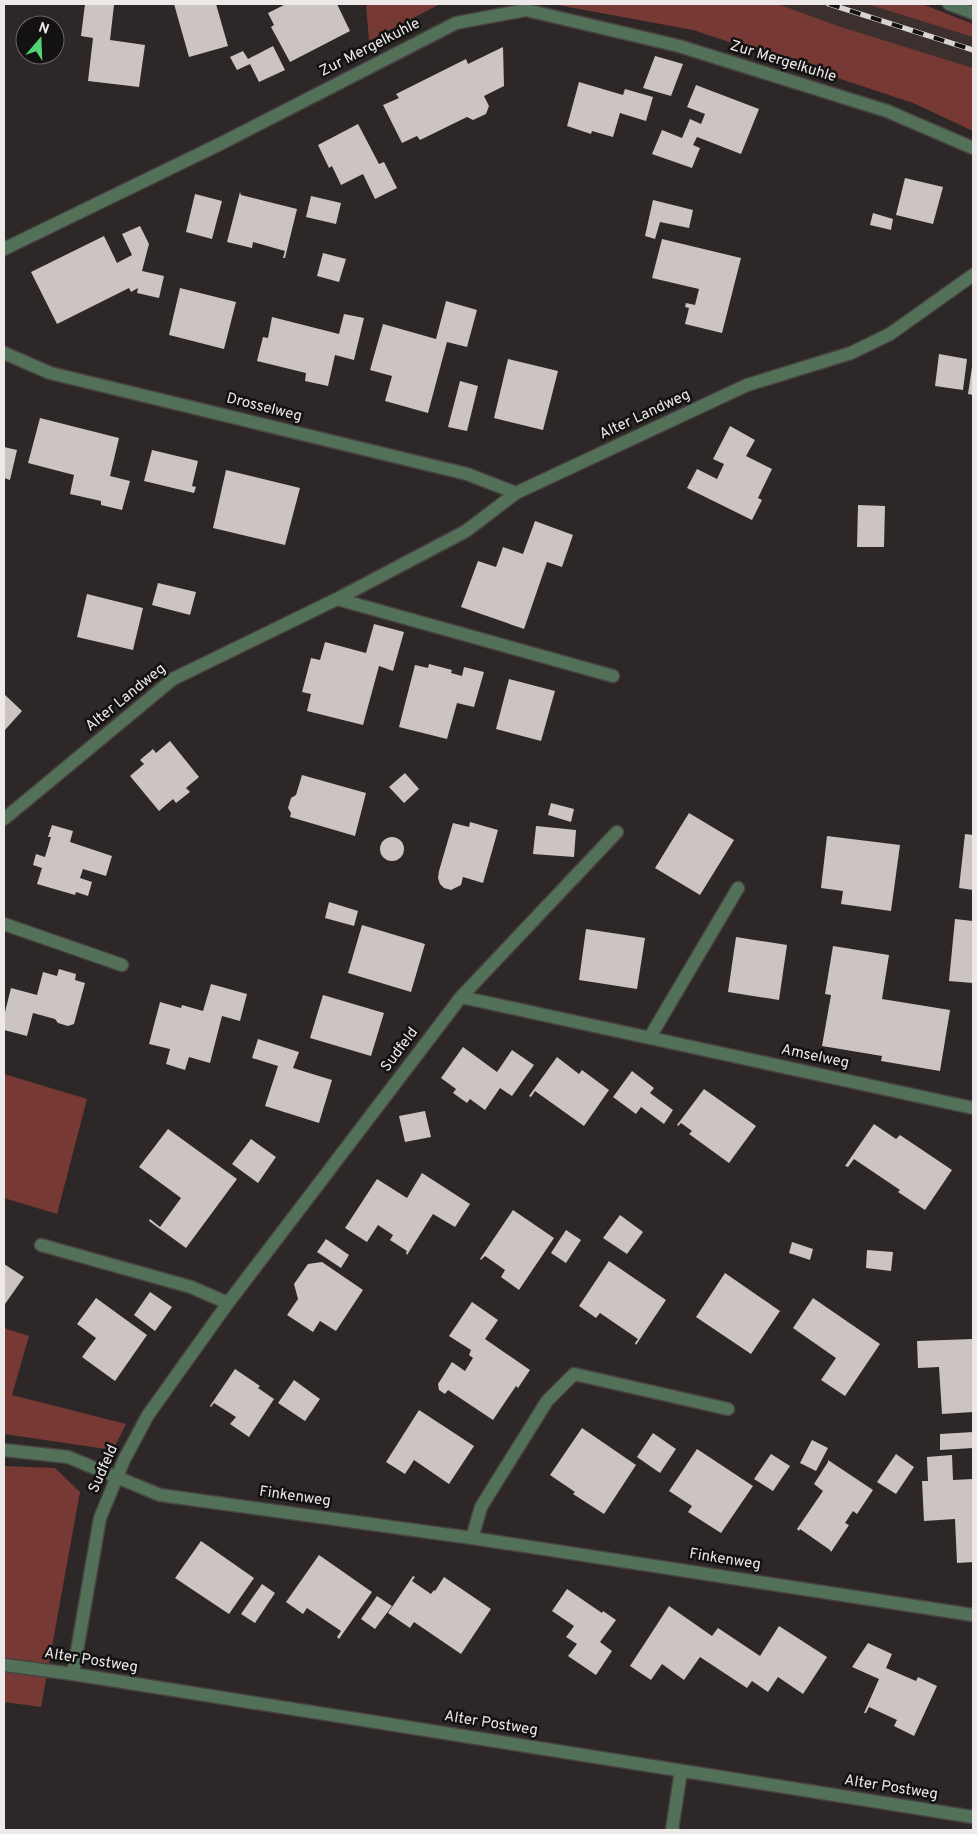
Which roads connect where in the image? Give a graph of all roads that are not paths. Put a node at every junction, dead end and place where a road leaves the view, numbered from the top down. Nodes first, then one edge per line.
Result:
1 (949, 4) edge
2 (973, 13) edge
3 (973, 148) edge
4 (4, 249) edge
5 (973, 275) edge
6 (4, 353) edge
7 (516, 493) junction
8 (337, 599) junction
9 (613, 676) dead end
10 (4, 819) edge
11 (617, 832) dead end
12 (738, 888) dead end
13 (4, 924) edge
14 (122, 965) dead end
15 (461, 997) junction
16 (650, 1038) junction
17 (973, 1108) edge
18 (41, 1245) dead end
19 (228, 1303) junction
20 (728, 1409) dead end
21 (4, 1450) edge
22 (117, 1477) junction
23 (472, 1538) junction
24 (973, 1615) edge
25 (4, 1665) edge
26 (73, 1674) junction
27 (681, 1770) junction
28 (973, 1817) edge
29 (672, 1830) edge

1 - 2 street
3 - 4 street, Zur Mergelkuhle
5 - 7 street, Alter Landweg
6 - 7 street, Drosselweg
7 - 8 street, Alter Landweg
8 - 9 street
8 - 10 street, Alter Landweg
11 - 15 street, Sudfeld
12 - 16 street
13 - 14 street
15 - 16 street, Amselweg
15 - 19 street, Sudfeld
16 - 17 street, Amselweg
18 - 19 street
19 - 22 street, Sudfeld
20 - 23 street
21 - 22 street, Finkenweg
22 - 23 street, Finkenweg
22 - 26 street, Sudfeld
23 - 24 street, Finkenweg
25 - 26 street, Alter Postweg
26 - 27 street, Alter Postweg
27 - 28 street, Alter Postweg
27 - 29 street

